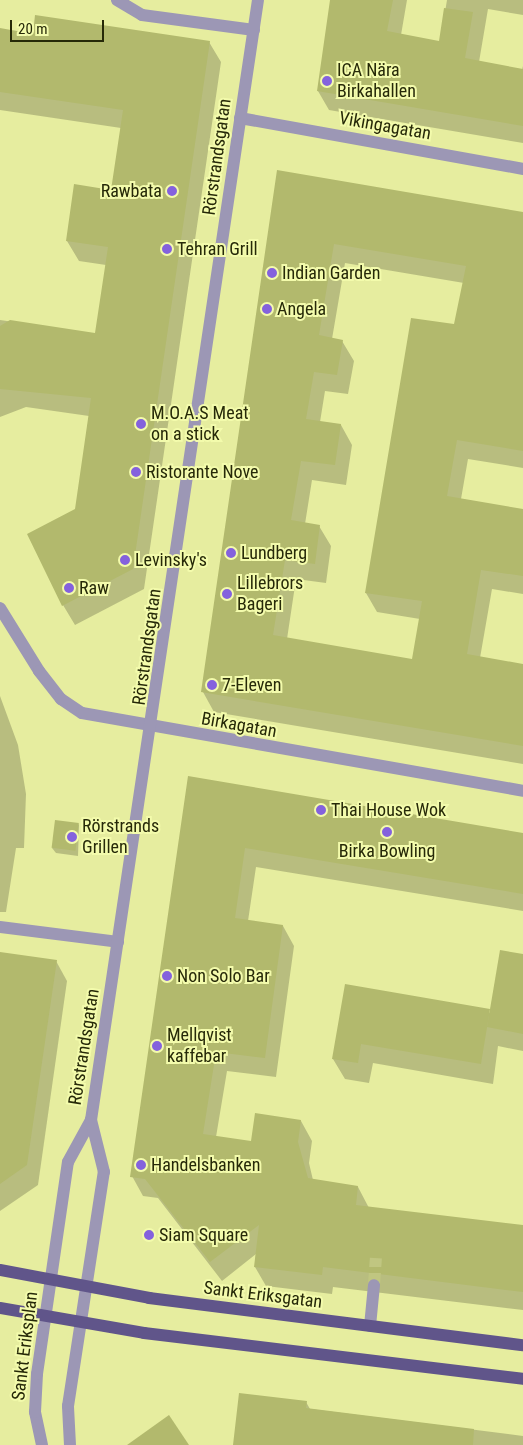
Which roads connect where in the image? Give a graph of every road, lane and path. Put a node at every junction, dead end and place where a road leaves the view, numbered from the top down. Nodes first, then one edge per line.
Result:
1 (117, 0) edge
2 (258, 0) edge
3 (254, 30) junction
4 (240, 118) junction
5 (523, 169) edge
6 (0, 608) edge
7 (153, 728) junction
8 (523, 792) edge
9 (0, 928) edge
10 (118, 942) junction
11 (91, 1120) junction
12 (0, 1270) edge
13 (51, 1280) junction
14 (374, 1285) tunnel mouth
15 (87, 1287) junction
16 (0, 1308) edge
17 (45, 1316) junction
18 (82, 1323) junction
19 (370, 1326) junction
20 (523, 1345) edge
21 (523, 1379) edge
22 (42, 1445) edge
23 (70, 1445) edge

1 - 3 street
2 - 3 street, Rörstrandsgatan
3 - 4 street, Rörstrandsgatan
4 - 5 street, Vikingagatan
4 - 7 street, Rörstrandsgatan
6 - 7 street, Birkagatan
7 - 8 street, Birkagatan
7 - 10 street, Rörstrandsgatan
9 - 10 street
10 - 11 street, Rörstrandsgatan
11 - 13 street, Rörstrandsgatan
11 - 15 street, Rörstrandsgatan
12 - 13 main road, Sankt Eriksgatan
13 - 15 main road, Sankt Eriksgatan
13 - 17 street, Sankt Eriksplan
14 - 19 street
15 - 18 street
15 - 19 main road, Sankt Eriksgatan
16 - 17 main road
17 - 18 main road
17 - 22 street, Sankt Eriksplan
18 - 21 main road
18 - 23 street
19 - 20 main road, Sankt Eriksgatan

